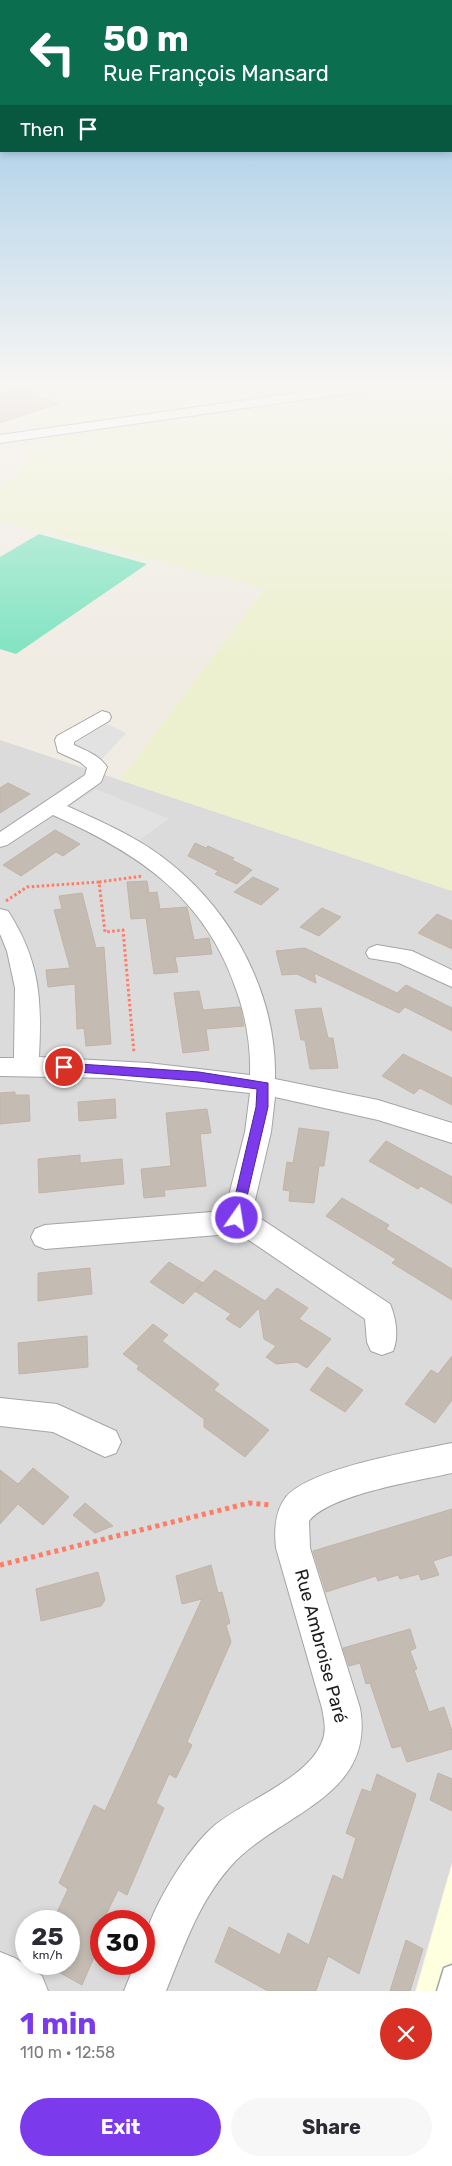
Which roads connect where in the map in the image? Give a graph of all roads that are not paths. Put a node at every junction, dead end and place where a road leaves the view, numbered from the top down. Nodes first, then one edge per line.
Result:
1 (102, 717) dead end
2 (52, 808) junction
3 (0, 841) edge
4 (0, 916) edge
5 (377, 954) dead end
6 (452, 979) edge
7 (26, 1066) junction
8 (0, 1068) edge
9 (263, 1086) junction
10 (452, 1133) edge
11 (237, 1218) junction
12 (45, 1237) dead end
13 (382, 1342) dead end
14 (0, 1412) edge
15 (105, 1442) dead end
16 (452, 1458) edge
17 (0, 1973) edge
18 (452, 1976) edge
19 (27, 1991) edge
20 (145, 1991) edge
21 (448, 1991) edge

1 - 2 street
2 - 3 street
2 - 9 street
4 - 7 street
5 - 6 street
7 - 8 street
7 - 9 street
9 - 10 street
9 - 11 street
11 - 12 street
11 - 13 street
14 - 15 street
16 - 20 street, Rue Ambroise Paré
17 - 19 street
18 - 21 lane

